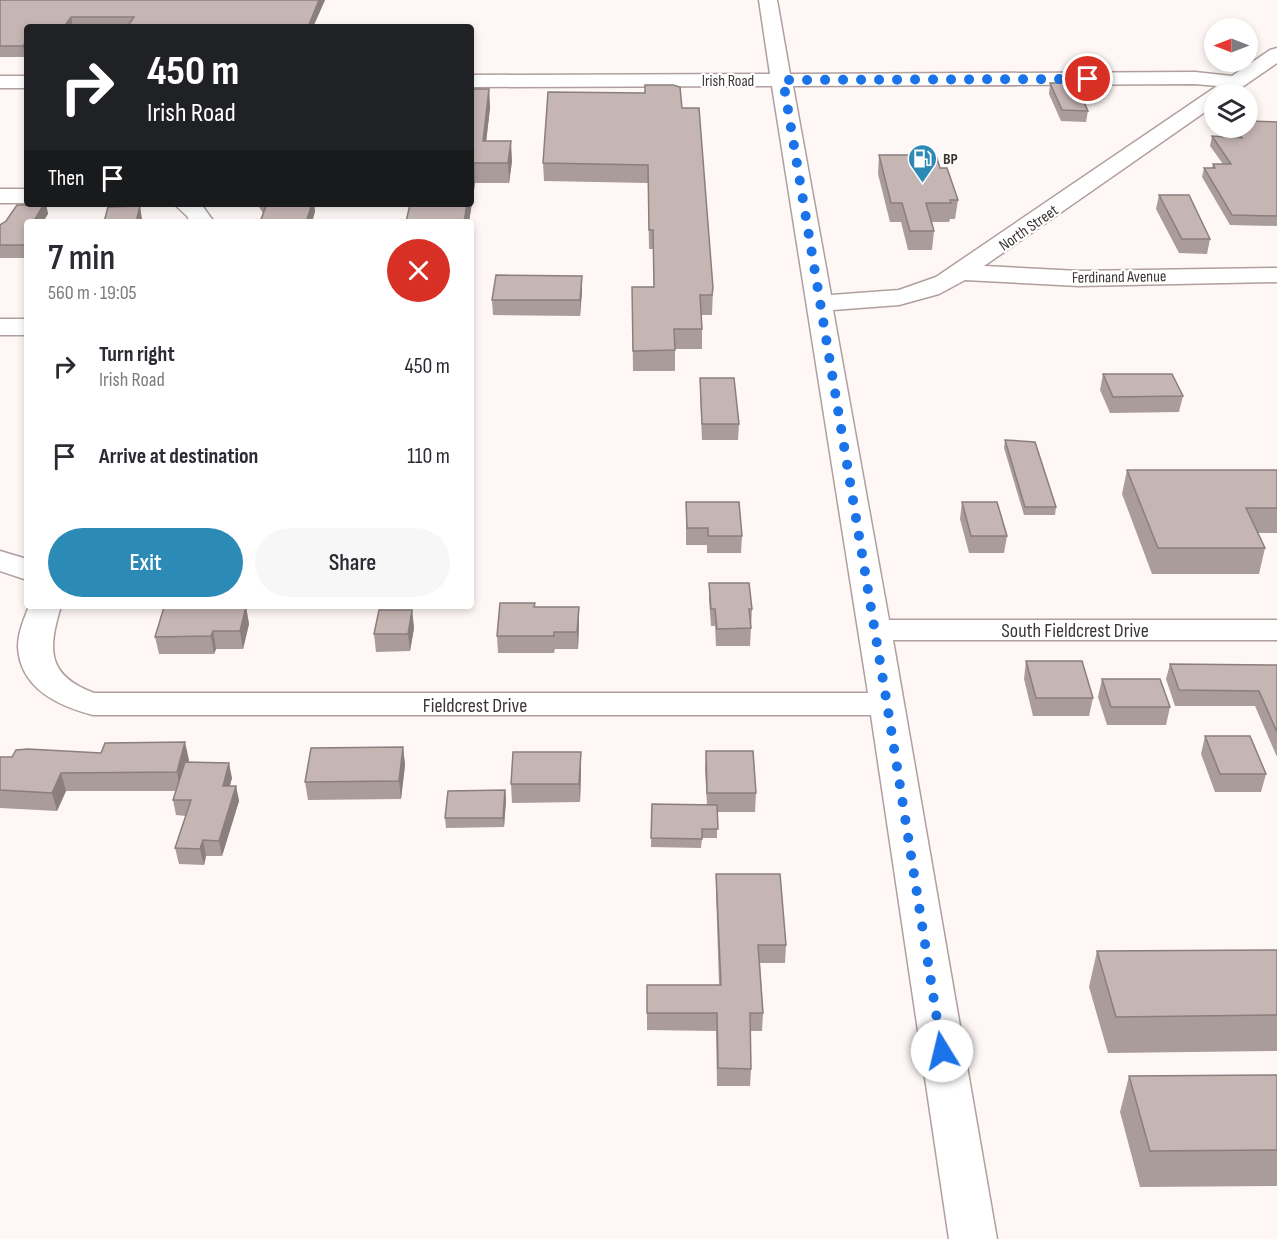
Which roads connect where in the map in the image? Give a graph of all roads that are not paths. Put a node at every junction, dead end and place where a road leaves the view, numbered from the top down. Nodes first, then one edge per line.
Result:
1 (768, 0) edge
2 (1277, 54) edge
3 (783, 80) junction
4 (474, 81) edge
5 (0, 82) edge
6 (24, 82) edge
7 (1236, 82) junction
8 (1233, 84) edge
9 (1204, 103) edge
10 (0, 196) edge
11 (24, 196) edge
12 (190, 207) edge
13 (200, 219) edge
14 (962, 272) junction
15 (1277, 275) edge
16 (819, 303) junction
17 (0, 327) edge
18 (24, 327) edge
19 (0, 560) edge
20 (24, 569) edge
21 (44, 609) edge
22 (874, 630) junction
23 (1277, 630) edge
24 (887, 704) junction
25 (972, 1239) edge

1 - 3 street
2 - 7 street, North Street
3 - 4 street, Irish Road
3 - 7 street, Irish Road
3 - 16 street
5 - 6 street
7 - 8 street, North Street
9 - 14 street, North Street
10 - 11 street
12 - 13 street
14 - 15 street, Ferdinand Avenue
14 - 16 street, North Street
16 - 22 street
17 - 18 street
19 - 20 street
21 - 24 street, Fieldcrest Drive
22 - 23 street, South Fieldcrest Drive
22 - 24 street
24 - 25 street

